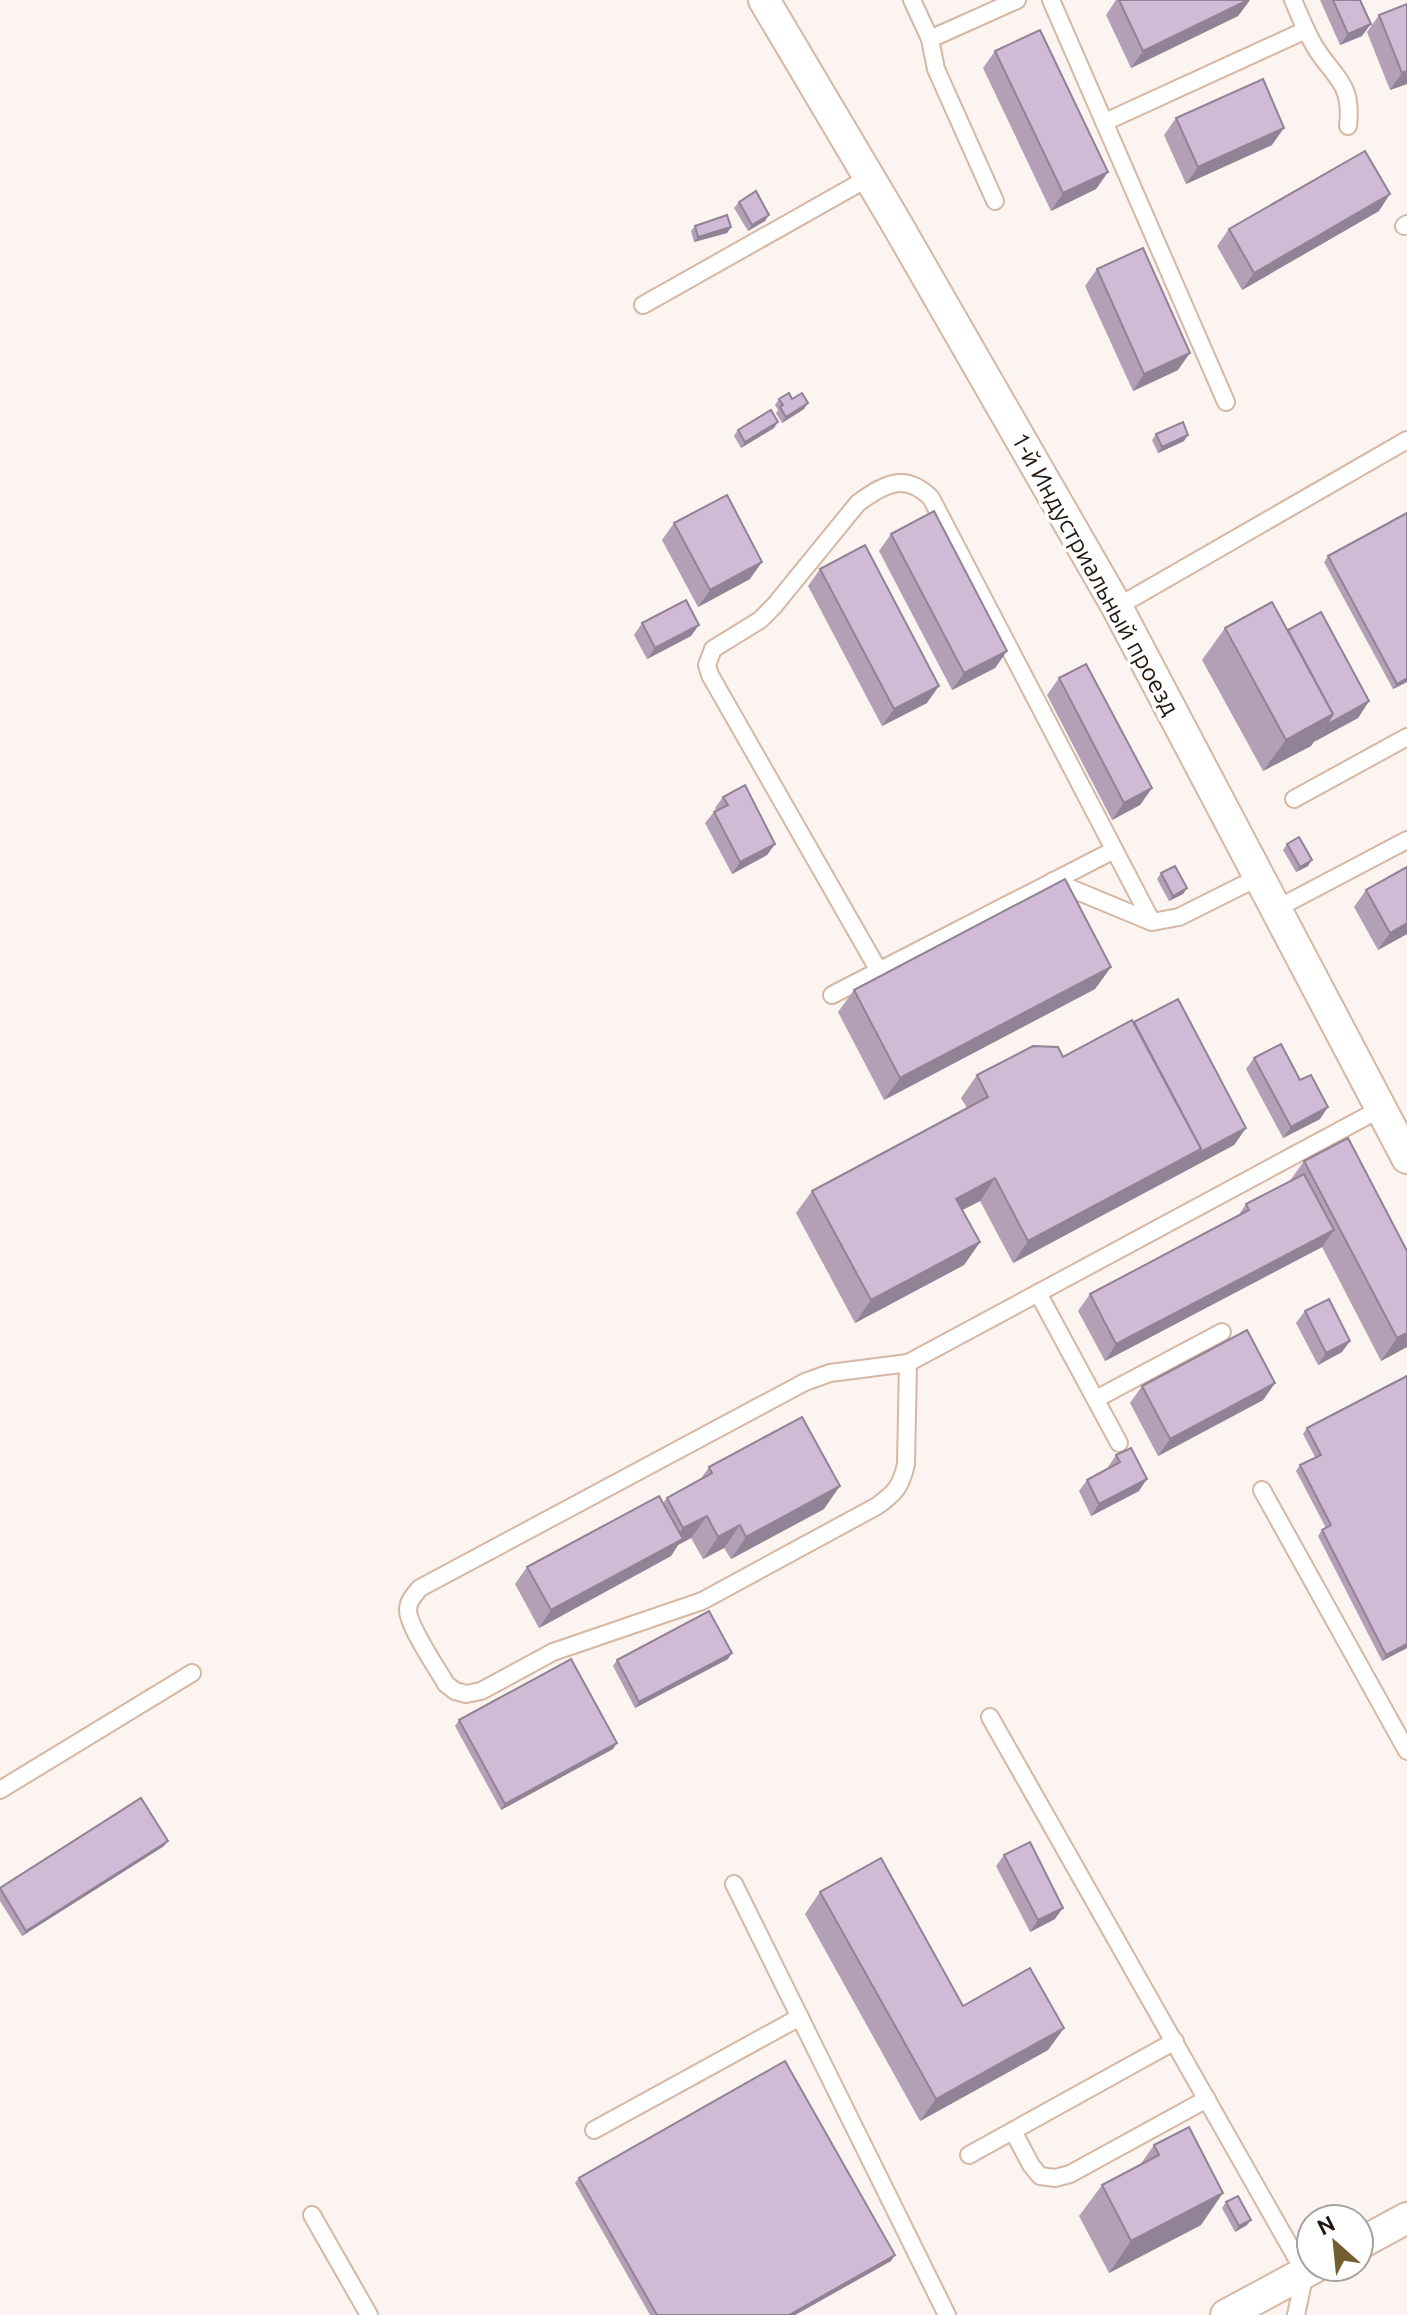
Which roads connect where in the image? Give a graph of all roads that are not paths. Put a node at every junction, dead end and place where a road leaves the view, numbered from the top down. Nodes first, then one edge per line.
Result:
1 (764, 0) edge
2 (912, 0) edge
3 (1017, 0) edge
4 (1051, 0) edge
5 (1293, 0) edge
6 (1306, 30) junction
7 (930, 39) junction
8 (1105, 122) junction
9 (1348, 126) dead end
10 (870, 177) junction
11 (995, 201) dead end
12 (643, 305) dead end
13 (1226, 402) dead end
14 (1407, 440) edge
15 (1117, 607) junction
16 (1407, 737) edge
17 (1294, 799) dead end
18 (1407, 840) edge
19 (1114, 850) junction
20 (1259, 877) junction
21 (1053, 881) junction
22 (1276, 909) junction
23 (1152, 922) junction
24 (879, 971) junction
25 (832, 995) dead end
26 (1380, 1109) junction
27 (1407, 1158) edge
28 (1038, 1293) junction
29 (1222, 1332) dead end
30 (908, 1363) junction
31 (1096, 1399) junction
32 (1119, 1443) dead end
33 (1262, 1490) dead end
34 (192, 1673) dead end
35 (990, 1717) dead end
36 (1407, 1751) edge
37 (0, 1790) edge
38 (734, 1884) dead end
39 (800, 2017) junction
40 (1175, 2041) junction
41 (1207, 2099) junction
42 (594, 2130) dead end
43 (1013, 2131) junction
44 (969, 2155) dead end
45 (312, 2215) dead end
46 (1407, 2218) edge
47 (1375, 2235) edge
48 (1295, 2245) edge
49 (1295, 2278) edge
50 (1306, 2283) edge
51 (369, 2315) edge
52 (947, 2315) edge
53 (1226, 2315) edge
54 (1296, 2315) edge

1 - 10 street, 1-й Индустриальный проезд
2 - 7 lane
3 - 7 lane
4 - 8 lane
5 - 6 lane
6 - 8 lane
6 - 9 lane
7 - 11 lane
8 - 13 lane
10 - 12 lane
10 - 15 street, 1-й Индустриальный проезд
14 - 15 lane
15 - 20 street, 1-й Индустриальный проезд
16 - 17 lane
18 - 22 lane
19 - 21 lane
19 - 23 lane
19 - 24 lane
20 - 22 street, 1-й Индустриальный проезд
20 - 23 lane
21 - 23 lane
21 - 24 lane
22 - 26 street, 1-й Индустриальный проезд
24 - 25 lane
26 - 27 street, 1-й Индустриальный проезд
26 - 28 lane
28 - 30 lane
28 - 31 lane
29 - 31 lane
30 - 30 lane
31 - 32 lane
33 - 36 lane
34 - 37 lane
35 - 40 lane
38 - 39 lane
39 - 42 lane
39 - 52 lane
40 - 41 lane
40 - 43 lane
41 - 43 lane
41 - 48 lane
43 - 44 lane
45 - 51 lane
46 - 47 street
49 - 53 street
50 - 54 lane

